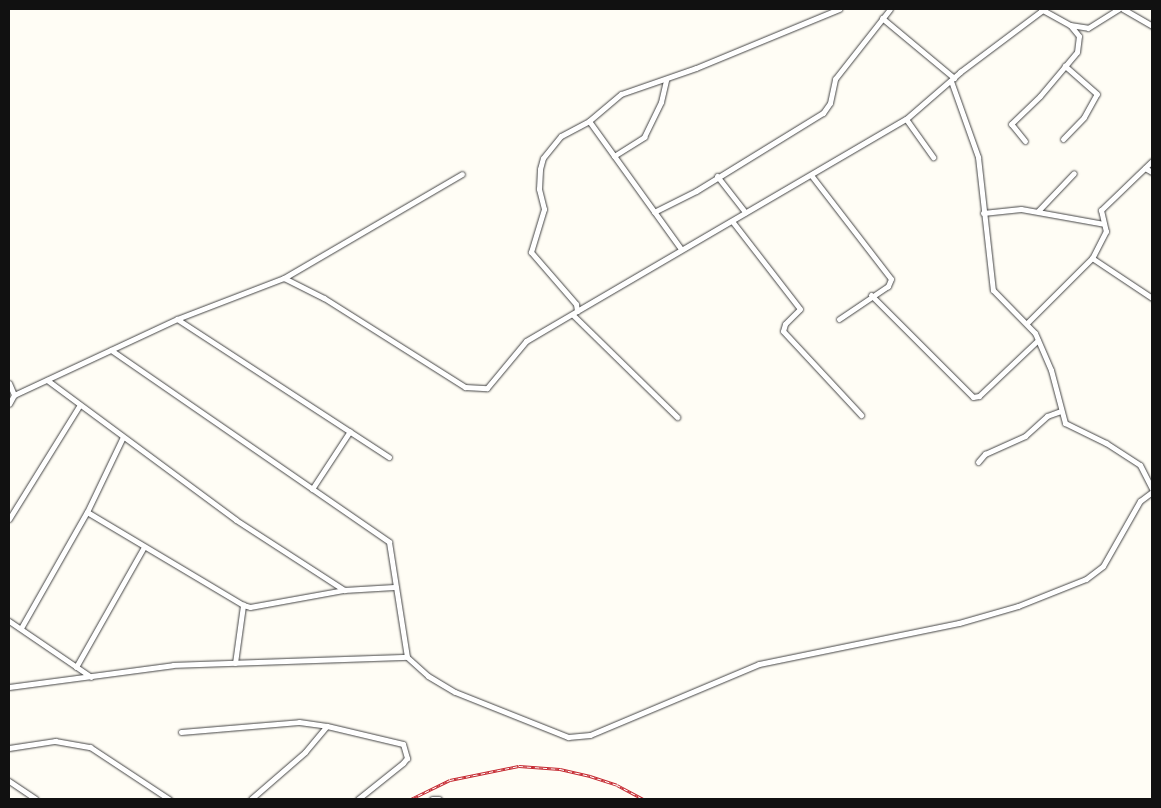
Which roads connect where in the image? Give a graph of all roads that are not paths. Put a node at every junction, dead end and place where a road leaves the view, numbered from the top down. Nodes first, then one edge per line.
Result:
1 (840, 9) edge
2 (890, 9) edge
3 (1118, 9) edge
4 (1123, 9) edge
5 (1044, 10) edge
6 (882, 18) junction
7 (1070, 24) junction
8 (1152, 26) edge
9 (1065, 66) junction
10 (666, 80) junction
11 (952, 80) junction
12 (906, 119) junction
13 (589, 121) junction
14 (1063, 139) dead end
15 (1025, 141) dead end
16 (614, 156) junction
17 (933, 157) dead end
18 (1152, 161) edge
19 (1145, 168) junction
20 (1152, 172) edge
21 (1074, 173) dead end
22 (462, 174) dead end
23 (811, 175) junction
24 (717, 176) junction
25 (1038, 211) junction
26 (654, 212) junction
27 (745, 212) junction
28 (983, 213) junction
29 (732, 221) junction
30 (1104, 224) junction
31 (681, 249) junction
32 (1092, 258) junction
33 (284, 278) junction
34 (871, 295) junction
35 (1152, 298) edge
36 (575, 313) junction
37 (177, 319) junction
38 (839, 319) dead end
39 (1027, 323) junction
40 (1038, 340) junction
41 (111, 350) junction
42 (47, 380) junction
43 (9, 383) edge
44 (14, 395) junction
45 (9, 404) edge
46 (79, 406) junction
47 (1061, 411) junction
48 (861, 415) dead end
49 (677, 417) dead end
50 (350, 431) junction
51 (123, 437) junction
52 (389, 456) dead end
53 (978, 462) dead end
54 (312, 489) junction
55 (1152, 490) edge
56 (88, 512) junction
57 (9, 519) edge
58 (144, 546) junction
59 (394, 587) junction
60 (344, 590) junction
61 (243, 605) junction
62 (9, 621) edge
63 (21, 628) junction
64 (407, 657) junction
65 (235, 664) junction
66 (76, 667) junction
67 (90, 677) junction
68 (9, 687) edge
69 (327, 726) junction
70 (181, 732) dead end
71 (9, 748) edge
72 (9, 781) edge
73 (36, 799) edge
74 (169, 799) edge
75 (251, 799) edge
76 (358, 799) edge
77 (432, 799) edge
78 (439, 799) edge

1 - 10 street
2 - 6 street
3 - 7 street
4 - 8 street
5 - 7 street
5 - 11 street
6 - 11 street
6 - 24 street
7 - 9 street
9 - 14 street
9 - 15 street
10 - 13 street
10 - 16 street
11 - 12 street
11 - 28 street
12 - 17 street
12 - 23 street
13 - 16 street
13 - 36 street
16 - 26 street
18 - 19 street
19 - 20 street
19 - 30 street
21 - 25 street
22 - 33 street
23 - 27 street
23 - 34 street
24 - 26 street
24 - 27 street
25 - 28 street
25 - 30 street
26 - 31 street
27 - 29 street
28 - 39 street
29 - 31 street
29 - 48 street
30 - 32 street
31 - 36 street
32 - 35 street
32 - 39 street
33 - 36 street
33 - 37 street
34 - 38 street
34 - 40 street
36 - 49 street
37 - 41 street
37 - 50 street
39 - 40 street
40 - 47 street
41 - 42 street
41 - 54 street
42 - 44 street
42 - 46 street
43 - 44 street
44 - 45 street
46 - 51 street
46 - 57 street
47 - 53 street
47 - 55 street
50 - 52 street
50 - 54 street
51 - 56 street
51 - 60 street
54 - 59 street
55 - 64 street
56 - 58 street
56 - 63 street
58 - 61 street
58 - 66 street
59 - 60 street
59 - 64 street
60 - 61 street
61 - 65 street
62 - 63 street
63 - 66 street
64 - 65 street
65 - 67 street
66 - 67 street
67 - 68 street
69 - 70 street
69 - 75 street
69 - 76 street
71 - 74 street
72 - 73 street
77 - 78 street

